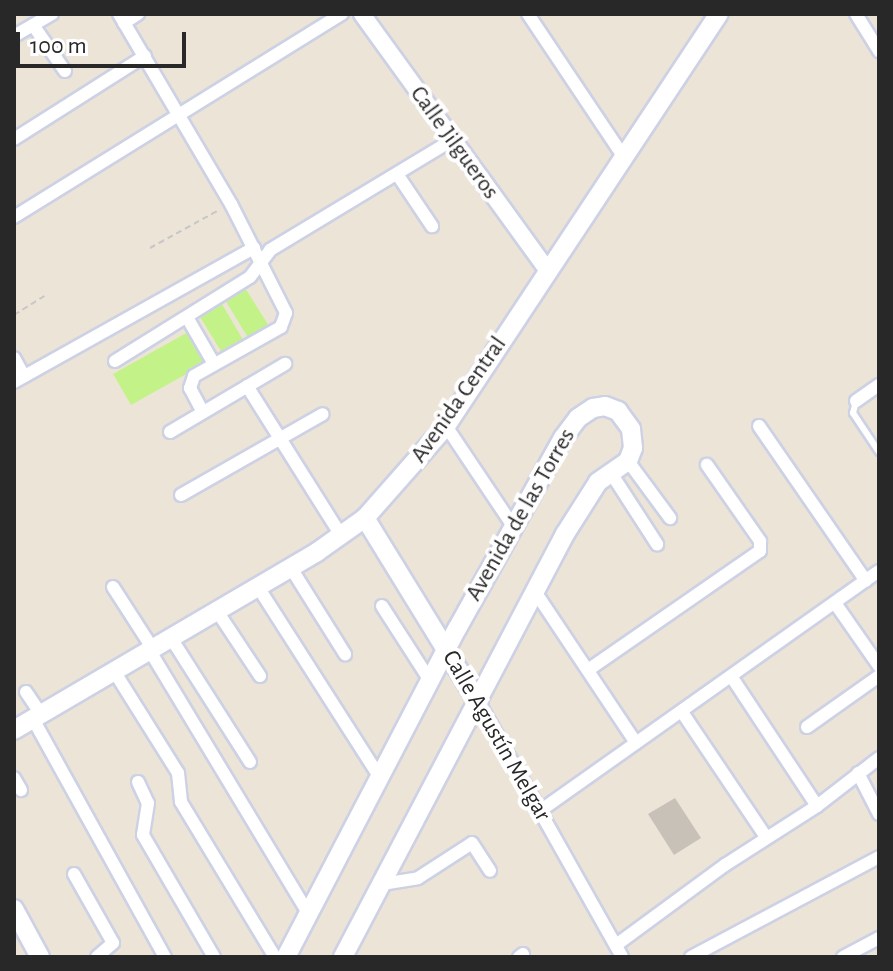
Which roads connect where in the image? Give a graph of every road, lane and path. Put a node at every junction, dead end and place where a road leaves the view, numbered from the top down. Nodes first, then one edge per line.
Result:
1 (52, 14) edge
2 (138, 14) edge
3 (342, 14) edge
4 (362, 14) edge
5 (528, 14) edge
6 (719, 14) edge
7 (856, 14) edge
8 (122, 18) edge
9 (33, 25) junction
10 (14, 36) edge
11 (879, 51) edge
12 (145, 56) junction
13 (65, 71) dead end
14 (180, 117) junction
15 (14, 139) edge
16 (452, 140) junction
17 (623, 156) junction
18 (397, 174) junction
19 (231, 204) junction
20 (14, 217) edge
21 (432, 226) dead end
22 (150, 248) dead end
23 (254, 248) junction
24 (260, 260) junction
25 (548, 271) junction
26 (44, 296) dead end
27 (14, 315) edge
28 (188, 319) junction
29 (14, 358) edge
30 (115, 361) dead end
31 (214, 364) junction
32 (285, 364) dead end
33 (19, 379) edge
34 (879, 385) edge
35 (247, 386) junction
36 (856, 401) joint
37 (203, 412) junction
38 (323, 414) dead end
39 (446, 426) junction
40 (759, 426) dead end
41 (170, 432) dead end
42 (281, 440) junction
43 (879, 452) edge
44 (628, 461) junction
45 (707, 465) dead end
46 (611, 473) junction
47 (181, 495) dead end
48 (365, 518) junction
49 (670, 518) dead end
50 (513, 526) junction
51 (341, 535) junction
52 (657, 544) dead end
53 (291, 568) junction
54 (879, 571) edge
55 (866, 581) junction
56 (113, 587) dead end
57 (258, 587) junction
58 (536, 593) junction
59 (835, 603) junction
60 (382, 606) dead end
61 (217, 611) junction
62 (171, 638) junction
63 (151, 650) junction
64 (447, 650) junction
65 (345, 654) dead end
66 (879, 666) edge
67 (588, 670) junction
68 (114, 671) junction
69 (260, 676) dead end
70 (731, 676) junction
71 (879, 676) edge
72 (431, 682) junction
73 (26, 692) dead end
74 (479, 703) junction
75 (682, 712) junction
76 (37, 717) junction
77 (807, 727) dead end
78 (14, 729) edge
79 (636, 743) junction
80 (879, 758) edge
81 (250, 762) dead end
82 (858, 773) junction
83 (14, 778) edge
84 (381, 779) junction
85 (138, 782) dead end
86 (21, 790) dead end
87 (817, 806) junction
88 (540, 811) junction
89 (879, 814) edge
90 (766, 837) junction
91 (879, 857) edge
92 (490, 871) dead end
93 (74, 874) dead end
94 (382, 884) junction
95 (14, 909) edge
96 (309, 915) junction
97 (879, 938) edge
98 (619, 951) edge
99 (40, 957) edge
100 (97, 957) edge
101 (165, 957) edge
102 (214, 957) edge
103 (275, 957) edge
104 (286, 957) edge
105 (343, 957) edge
106 (691, 957) edge
107 (843, 957) edge

1 - 9 street
2 - 8 street
3 - 14 street
4 - 16 street, Calle Jilgueros
5 - 17 street
6 - 17 main road, Avenida Central
7 - 11 street
8 - 12 street
9 - 10 street
9 - 13 street
12 - 14 street
12 - 15 street
14 - 19 street
14 - 20 street
16 - 18 street
16 - 25 street, Calle Jilgueros
17 - 25 main road, Avenida Central
18 - 21 street
18 - 24 street
19 - 22 path
19 - 23 street
23 - 24 street
23 - 33 street
24 - 28 street
24 - 31 street
25 - 39 main road, Avenida Central
26 - 27 path
28 - 30 street
28 - 31 street
29 - 33 street
31 - 37 street
32 - 35 street
34 - 36 street
35 - 37 street
35 - 42 street
36 - 43 lane
37 - 41 street
38 - 42 street
39 - 48 main road, Avenida Central
39 - 50 street
40 - 55 street
42 - 47 street
42 - 51 street
44 - 46 main road, Avenida de las Torres
44 - 49 street
44 - 50 main road, Avenida de las Torres
45 - 67 street
46 - 52 street
46 - 58 main road, Avenida de las Torres
48 - 51 main road, Avenida Central
48 - 64 main road, Calle Agustín Melgar
50 - 64 main road, Avenida de las Torres
51 - 53 main road, Avenida Central
53 - 57 main road, Avenida Central
53 - 65 street
54 - 55 street
55 - 59 street
56 - 63 street
57 - 61 main road, Avenida Central
57 - 84 street
58 - 67 street
58 - 74 main road, Avenida de las Torres
59 - 66 street
59 - 70 street
60 - 72 street
61 - 62 main road, Avenida Central
61 - 69 street
62 - 63 main road, Avenida Central
62 - 81 street
63 - 68 main road, Avenida Central
63 - 96 street
64 - 72 main road, Avenida de las Torres
64 - 74 main road, Calle Agustín Melgar
67 - 79 street
68 - 76 main road, Avenida Central
68 - 103 street
70 - 75 street
70 - 87 street
71 - 77 street
72 - 84 main road, Avenida de las Torres
73 - 76 street
74 - 88 street, Calle Agustín Melgar
74 - 94 main road, Avenida de las Torres
75 - 79 street
75 - 90 street
76 - 78 main road, Avenida Central
76 - 101 street
79 - 88 street
80 - 82 street
82 - 87 street
82 - 89 street
83 - 86 street
84 - 96 main road, Avenida de las Torres
85 - 102 street
87 - 90 street
88 - 98 street, Calle Agustín Melgar
90 - 98 street
91 - 106 street
92 - 94 street
93 - 100 street
94 - 105 main road, Avenida de las Torres
95 - 99 main road
96 - 104 main road, Avenida de las Torres
97 - 107 street

